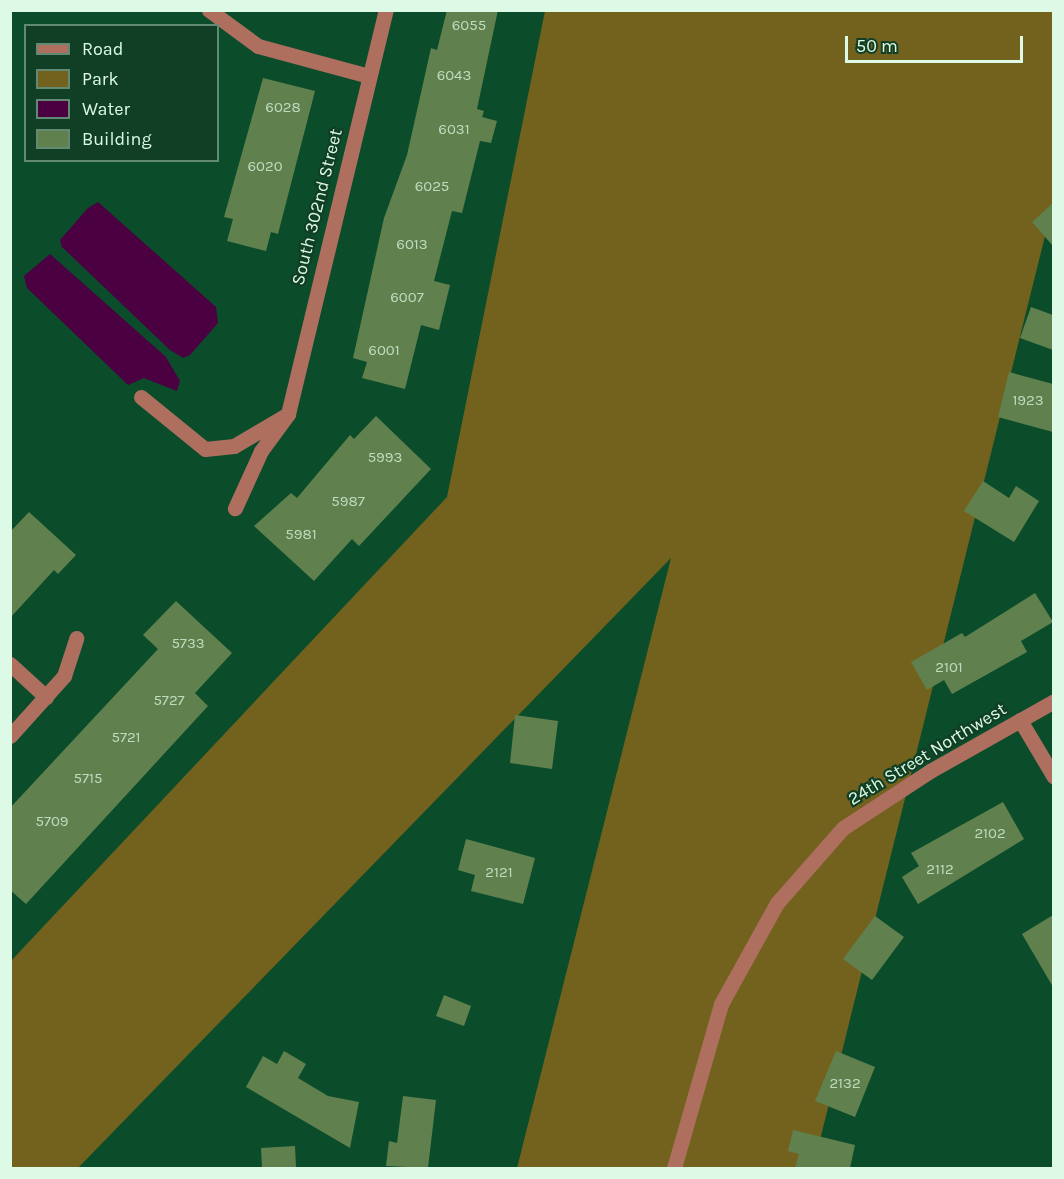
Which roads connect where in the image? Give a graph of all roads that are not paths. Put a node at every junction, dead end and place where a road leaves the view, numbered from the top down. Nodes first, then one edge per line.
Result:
1 (209, 10) edge
2 (386, 10) edge
3 (369, 76) junction
4 (141, 397) dead end
5 (288, 414) junction
6 (235, 508) dead end
7 (76, 639) dead end
8 (10, 664) edge
9 (46, 697) junction
10 (1053, 701) edge
11 (1020, 720) junction
12 (10, 736) edge
13 (1053, 777) edge
14 (674, 1168) edge

1 - 3 street
2 - 3 street, South 302nd Street
3 - 5 street, South 302nd Street
4 - 5 street
5 - 6 street
7 - 9 street
8 - 9 street
9 - 12 street
10 - 11 street, 24th Street Northwest
11 - 13 street
11 - 14 street, 24th Street Northwest

